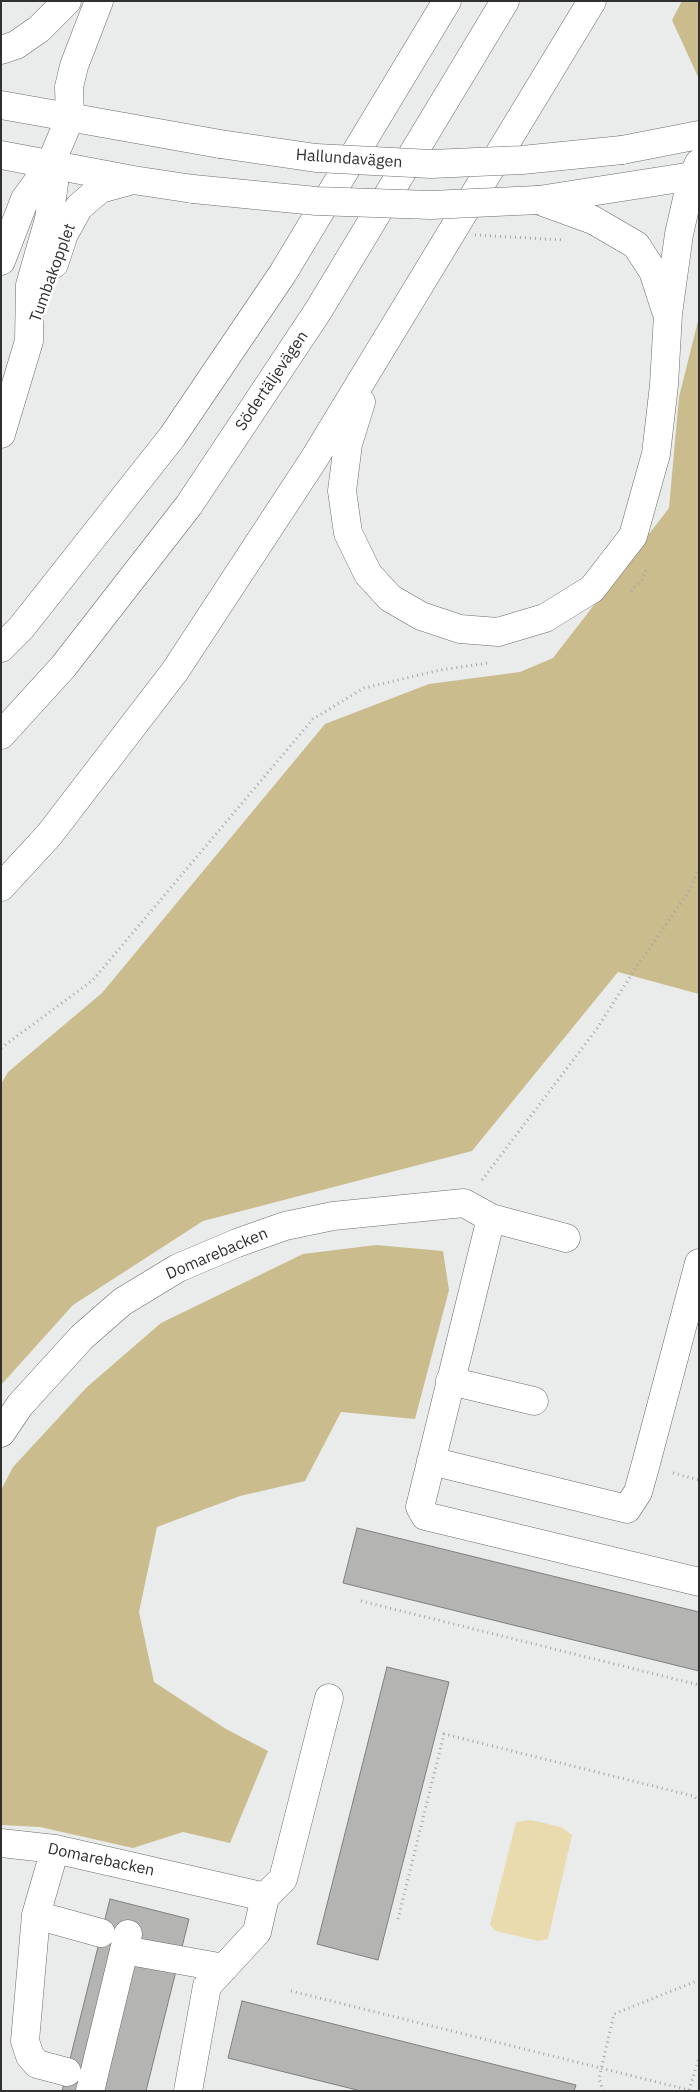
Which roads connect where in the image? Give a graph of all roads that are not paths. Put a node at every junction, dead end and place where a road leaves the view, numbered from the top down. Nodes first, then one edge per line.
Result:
1 (67, 1) edge
2 (99, 1) edge
3 (447, 1) edge
4 (505, 1) edge
5 (592, 1) edge
6 (1, 50) edge
7 (1, 105) edge
8 (70, 118) junction
9 (699, 135) edge
10 (1, 155) edge
11 (50, 165) junction
12 (696, 172) edge
13 (133, 180) junction
14 (538, 200) junction
15 (1, 261) edge
16 (668, 314) junction
17 (29, 341) junction
18 (375, 360) junction
19 (1, 434) edge
20 (1, 648) edge
21 (1, 735) edge
22 (1, 887) edge
23 (490, 1218) junction
24 (566, 1238) dead end
25 (699, 1263) edge
26 (450, 1381) junction
27 (534, 1401) dead end
28 (1, 1432) edge
29 (431, 1461) junction
30 (699, 1582) edge
31 (329, 1698) dead end
32 (1, 1843) edge
33 (55, 1849) junction
34 (265, 1897) junction
35 (36, 1915) junction
36 (101, 1933) dead end
37 (224, 1968) junction
38 (66, 2072) dead end
39 (90, 2091) edge
40 (188, 2091) edge

1 - 6 main road
2 - 8 main road
3 - 20 main road
4 - 21 main road, Södertäljevägen
5 - 18 main road
7 - 8 main road, Hallundavägen
8 - 9 main road, Hallundavägen, bridge
8 - 11 main road
10 - 11 main road
11 - 13 main road
11 - 15 main road
11 - 17 main road, Tumbakopplet
12 - 14 main road
12 - 16 main road
13 - 14 main road, bridge
13 - 17 main road, Tumbakopplet
14 - 16 main road
16 - 18 main road
17 - 19 main road, Tumbakopplet
18 - 22 main road
23 - 24 main road
23 - 26 main road
23 - 28 main road, Domarebacken
25 - 29 main road
26 - 27 main road
26 - 29 main road
29 - 30 main road
31 - 34 main road
32 - 33 main road, Domarebacken
33 - 34 main road, Domarebacken
33 - 35 main road
34 - 37 main road
35 - 36 main road
35 - 38 main road
37 - 39 main road
37 - 40 main road

